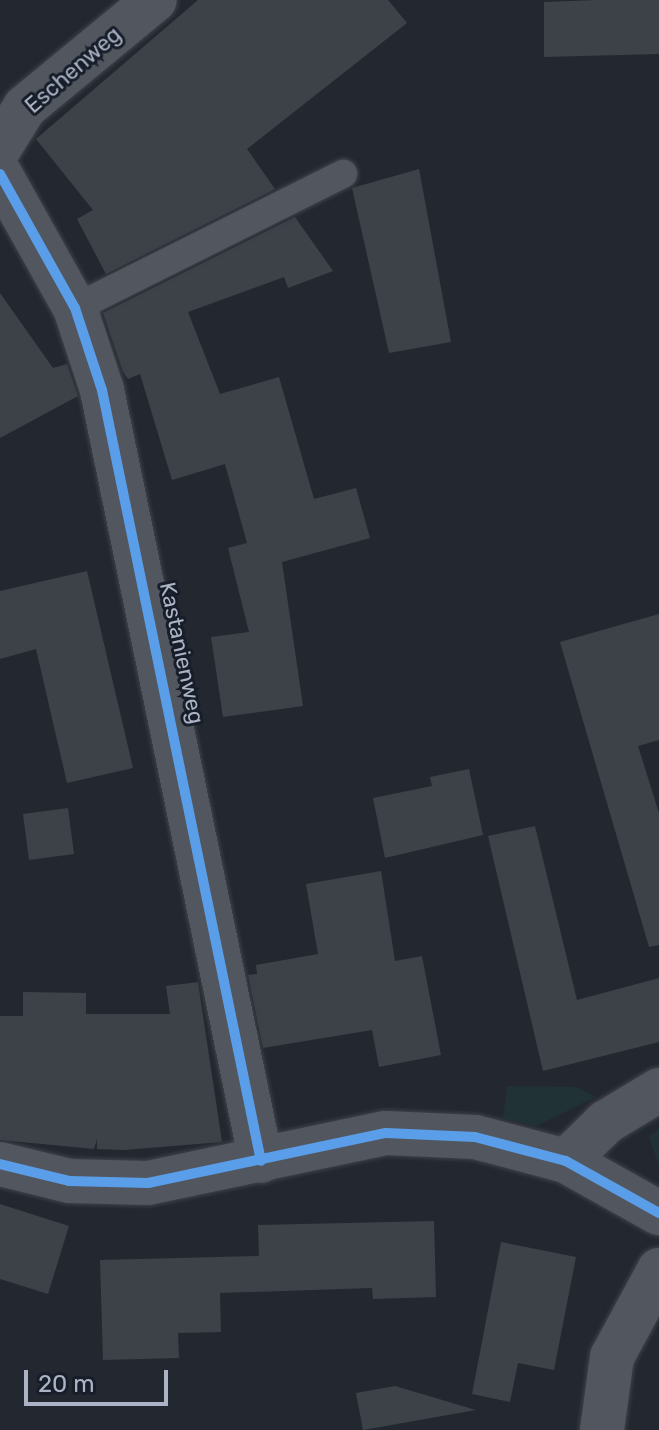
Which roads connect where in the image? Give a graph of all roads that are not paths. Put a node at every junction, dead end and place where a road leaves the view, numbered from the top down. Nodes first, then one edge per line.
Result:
1 (155, 0) edge
2 (0, 147) edge
3 (0, 174) edge
4 (343, 174) dead end
5 (75, 308) junction
6 (659, 1090) edge
7 (261, 1161) junction
8 (566, 1161) junction
9 (0, 1164) edge
10 (659, 1213) edge
11 (659, 1270) edge
12 (602, 1430) edge

1 - 2 street, Eschenweg
3 - 5 street, Kastanienweg
4 - 5 lane
5 - 7 street, Kastanienweg
6 - 8 street
7 - 8 street
7 - 9 street
8 - 10 street
11 - 12 street

